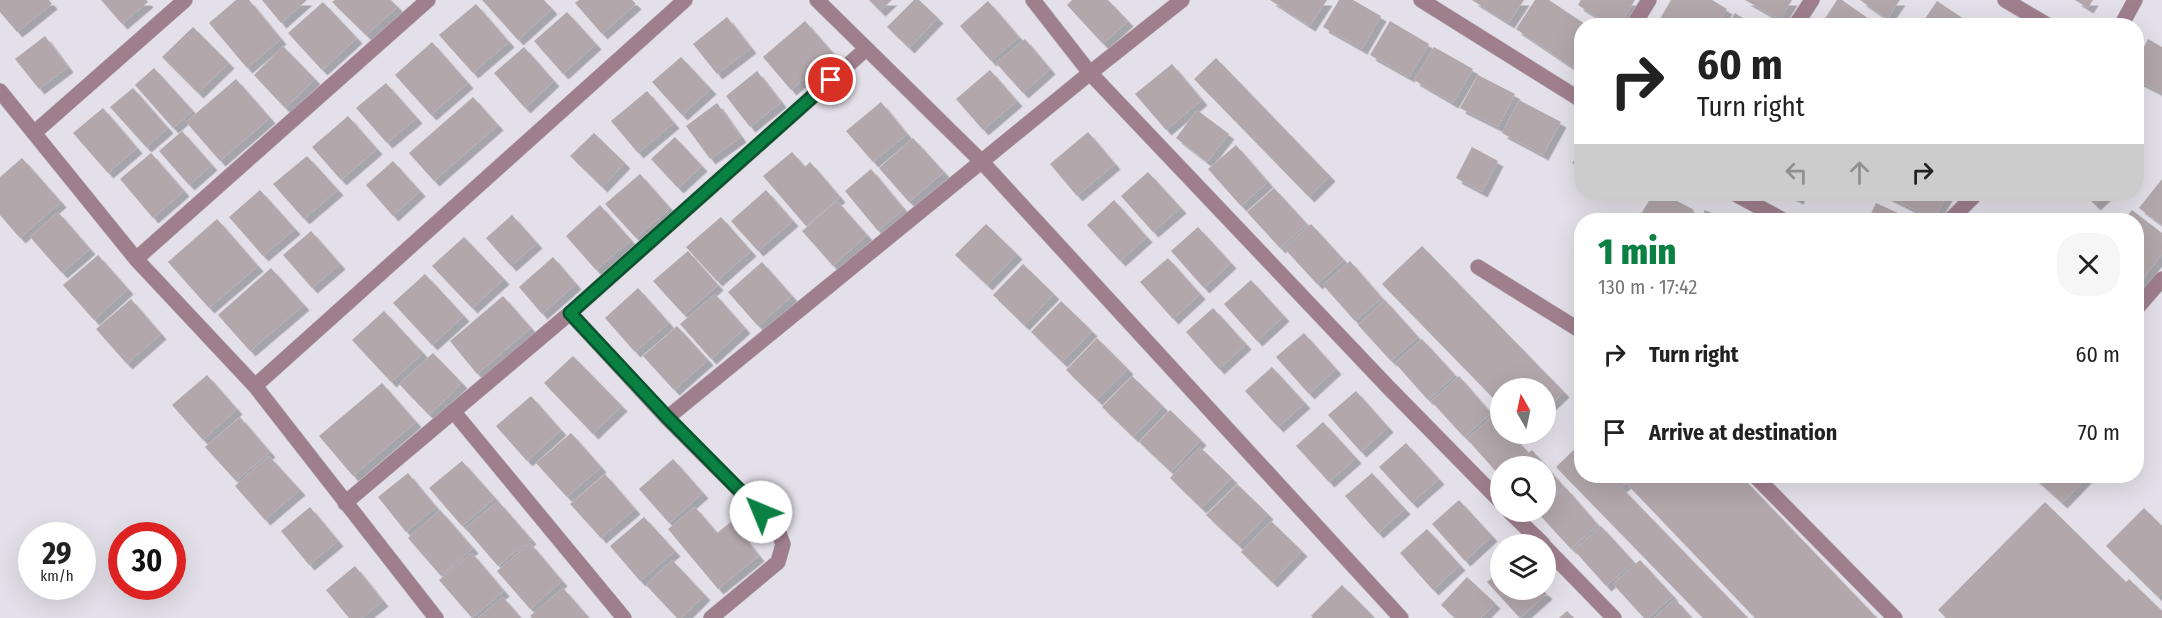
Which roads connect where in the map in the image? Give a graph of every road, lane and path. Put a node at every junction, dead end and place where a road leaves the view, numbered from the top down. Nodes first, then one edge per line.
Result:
1 (185, 0) edge
2 (428, 0) edge
3 (685, 0) edge
4 (817, 0) edge
5 (1034, 0) edge
6 (1182, 0) edge
7 (1420, 0) edge
8 (1649, 0) edge
9 (1812, 0) edge
10 (2005, 0) edge
11 (2135, 0) edge
12 (1638, 18) edge
13 (1800, 18) edge
14 (2035, 18) edge
15 (2125, 18) edge
16 (866, 49) junction
17 (1090, 73) junction
18 (0, 91) edge
19 (1574, 96) edge
20 (34, 133) junction
21 (982, 162) junction
22 (1748, 201) edge
23 (1969, 201) edge
24 (1770, 213) edge
25 (1957, 213) edge
26 (135, 259) junction
27 (1478, 267) dead end
28 (2162, 279) edge
29 (2144, 300) edge
30 (570, 313) junction
31 (1574, 327) edge
32 (255, 386) junction
33 (453, 411) junction
34 (668, 418) junction
35 (1762, 483) edge
36 (1490, 491) edge
37 (345, 503) junction
38 (1520, 522) edge
39 (1532, 534) edge
40 (1556, 558) edge
41 (436, 618) edge
42 (624, 618) edge
43 (711, 618) edge
44 (1401, 618) edge
45 (1614, 618) edge
46 (1895, 618) edge

1 - 20 street
2 - 26 street
3 - 32 street
4 - 16 street
5 - 17 street
6 - 17 street
7 - 19 street
8 - 12 street
9 - 13 street
10 - 14 street
11 - 15 street
16 - 21 street
16 - 30 street
17 - 21 street
17 - 36 street
18 - 20 street
20 - 26 street
21 - 34 street
21 - 44 street
22 - 24 street
23 - 25 street
26 - 32 street
27 - 31 street
28 - 29 street
30 - 33 street
30 - 34 street
32 - 37 street
33 - 37 street
33 - 42 street
34 - 43 street
35 - 46 street
37 - 41 street
38 - 39 street
40 - 45 street

